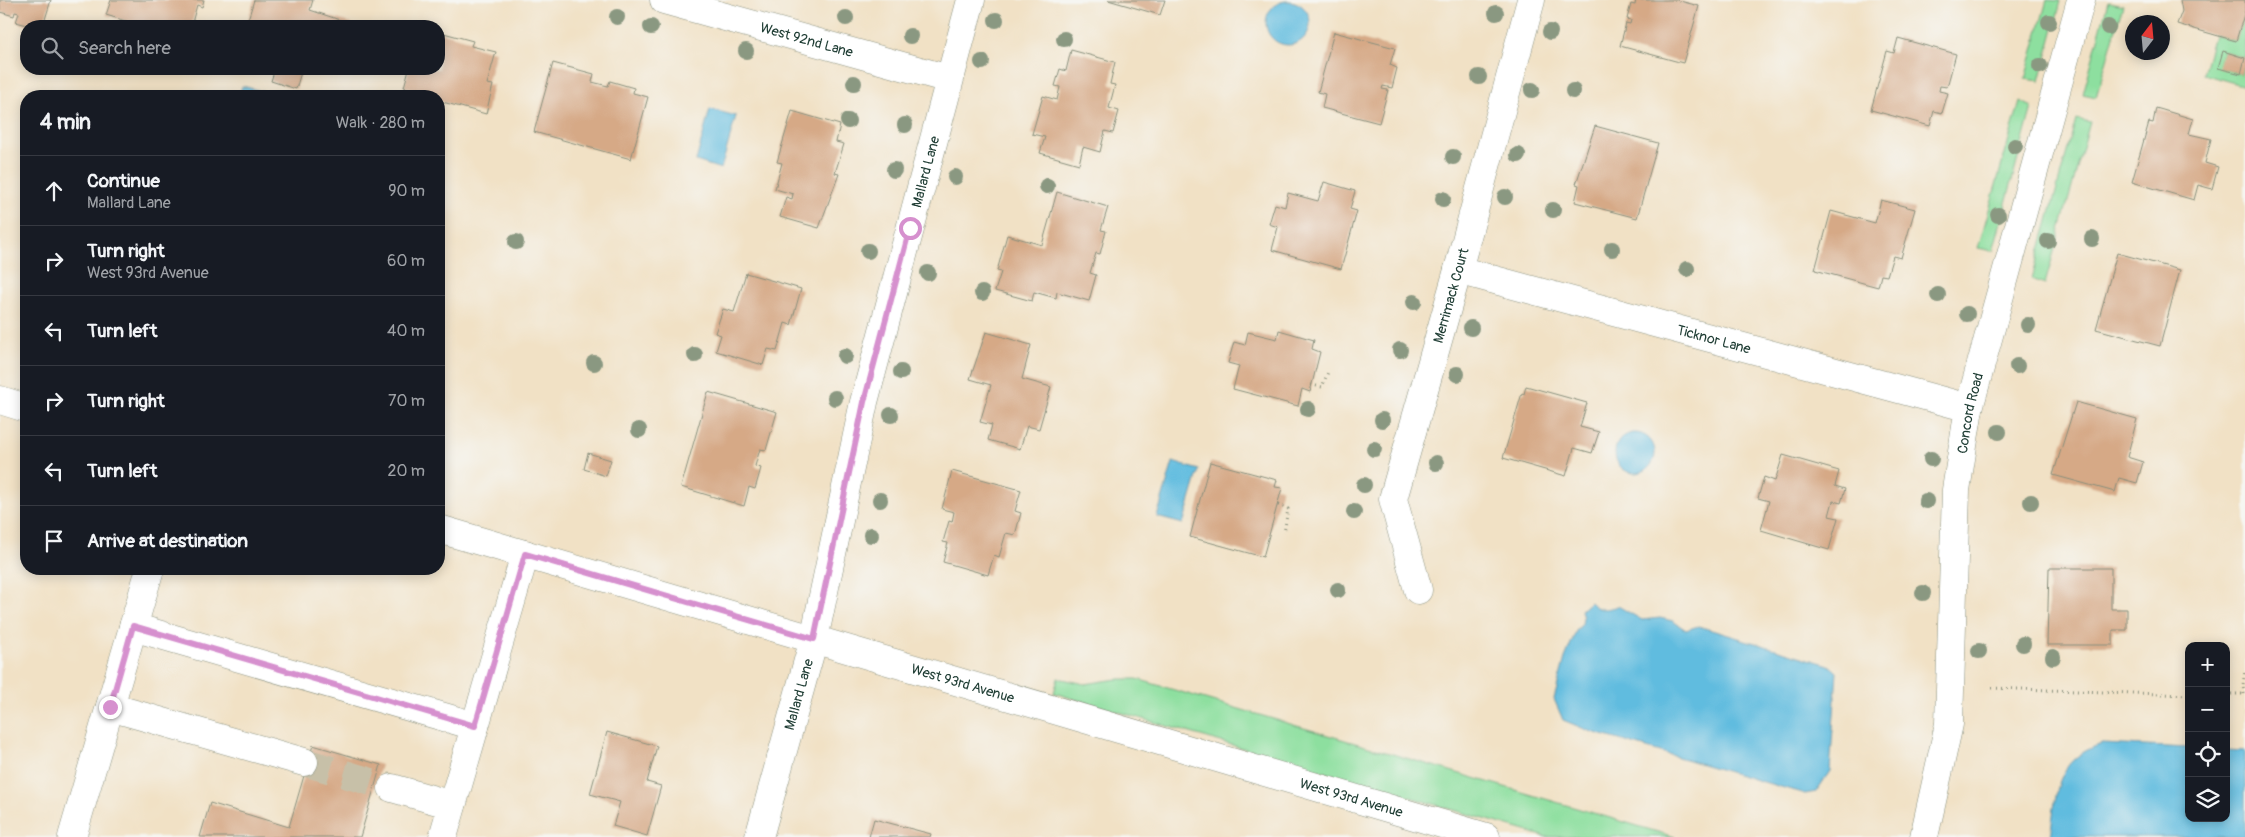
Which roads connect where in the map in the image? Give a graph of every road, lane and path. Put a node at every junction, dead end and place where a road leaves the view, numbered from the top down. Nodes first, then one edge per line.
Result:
1 (664, 0) edge
2 (971, 0) edge
3 (1530, 0) edge
4 (2081, 0) edge
5 (949, 79) junction
6 (1458, 270) junction
7 (1328, 372) dead end
8 (1311, 385) dead end
9 (0, 400) edge
10 (20, 406) edge
11 (1969, 408) junction
12 (1278, 504) dead end
13 (445, 531) edge
14 (1284, 533) dead end
15 (525, 554) junction
16 (148, 575) edge
17 (1418, 590) dead end
18 (133, 626) junction
19 (814, 639) junction
20 (2245, 670) edge
21 (1992, 688) dead end
22 (2230, 694) edge
23 (2245, 694) edge
24 (2185, 696) edge
25 (110, 707) junction
26 (475, 726) junction
27 (304, 762) tunnel mouth
28 (392, 788) tunnel mouth
29 (452, 805) junction
30 (72, 837) edge
31 (443, 837) edge
32 (759, 837) edge
33 (1486, 837) edge
34 (1924, 837) edge

1 - 5 street, West 92nd Lane
2 - 5 street, Mallard Lane
3 - 6 street, Merrimack Court
4 - 11 street, Concord Road
5 - 19 street, Mallard Lane
6 - 11 street, Ticknor Lane
6 - 17 street, Merrimack Court
7 - 8 path
9 - 10 street
11 - 34 street, Concord Road
12 - 14 path
13 - 15 street, West 93rd Avenue
15 - 19 street, West 93rd Avenue
15 - 26 street
16 - 18 street
18 - 25 street
18 - 26 street
19 - 32 street, Mallard Lane
19 - 33 street, West 93rd Avenue
20 - 23 path
21 - 24 path
22 - 23 path
25 - 27 street
25 - 30 street
26 - 29 street
28 - 29 street
29 - 31 street

